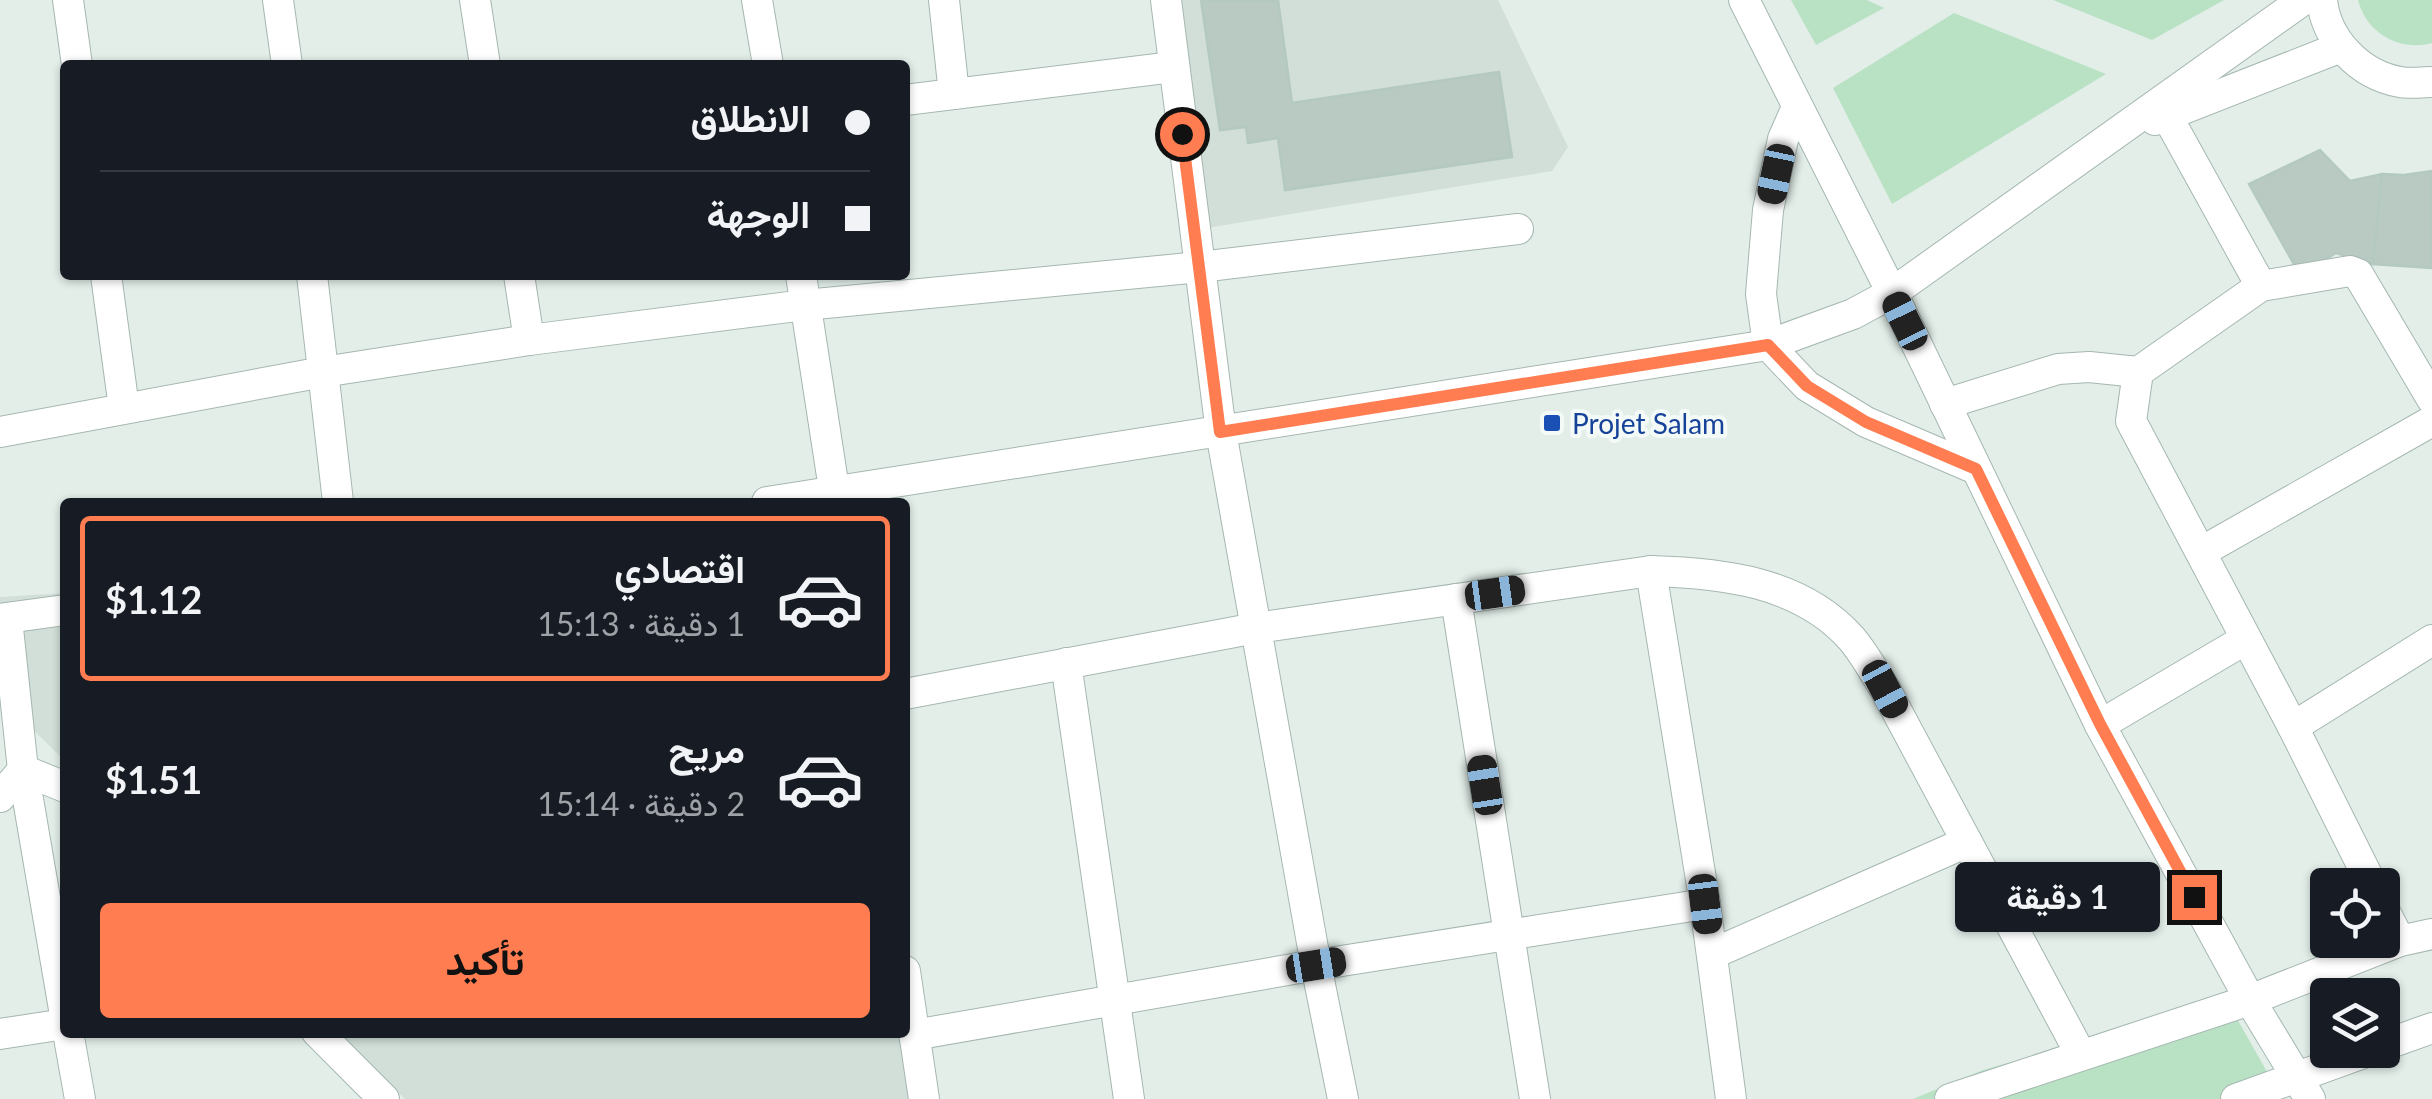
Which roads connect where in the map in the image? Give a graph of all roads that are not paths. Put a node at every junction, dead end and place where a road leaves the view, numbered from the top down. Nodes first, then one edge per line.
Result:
1 (68, 0) edge
2 (278, 0) edge
3 (475, 0) edge
4 (757, 0) edge
5 (944, 0) edge
6 (1166, 0) edge
7 (1744, 0) edge
8 (2303, 0) edge
9 (2322, 0) edge
10 (2341, 47) junction
11 (76, 60) edge
12 (286, 60) edge
13 (484, 60) edge
14 (767, 60) edge
15 (1174, 67) junction
16 (2432, 82) edge
17 (954, 94) junction
18 (910, 99) edge
19 (1797, 107) junction
20 (2167, 116) junction
21 (2115, 136) junction
22 (1518, 229) dead end
23 (1200, 267) junction
24 (107, 280) edge
25 (313, 280) edge
26 (520, 280) edge
27 (2261, 286) junction
28 (803, 290) edge
29 (1892, 294) junction
30 (529, 340) junction
31 (1768, 345) junction
32 (2420, 353) edge
33 (323, 372) junction
34 (2138, 372) junction
35 (2432, 400) edge
36 (1945, 404) junction
37 (124, 408) junction
38 (2432, 421) edge
39 (0, 432) edge
40 (1220, 432) junction
41 (1976, 469) junction
42 (835, 497) edge
43 (338, 498) edge
44 (2200, 552) junction
45 (1650, 571) junction
46 (1456, 599) junction
47 (60, 611) edge
48 (4, 619) edge
49 (1256, 628) junction
50 (2246, 639) junction
51 (2432, 640) edge
52 (1066, 663) junction
53 (910, 693) edge
54 (2100, 724) junction
55 (2293, 727) junction
56 (23, 770) junction
57 (60, 785) edge
58 (0, 797) edge
59 (1967, 842) junction
60 (2364, 868) edge
61 (1705, 904) junction
62 (1508, 934) junction
63 (2432, 934) edge
64 (2400, 940) edge
65 (1712, 954) junction
66 (2355, 958) edge
67 (1316, 965) junction
68 (60, 986) edge
69 (1113, 1000) junction
70 (2250, 1000) junction
71 (910, 1007) edge
72 (60, 1025) edge
73 (2432, 1028) edge
74 (0, 1034) edge
75 (914, 1035) junction
76 (69, 1038) edge
77 (323, 1038) edge
78 (2400, 1040) edge
79 (2081, 1054) junction
80 (2340, 1068) edge
81 (2304, 1088) edge
82 (1986, 1092) edge
83 (80, 1099) edge
84 (384, 1099) edge
85 (924, 1099) edge
86 (1129, 1099) edge
87 (1343, 1099) edge
88 (1535, 1099) edge
89 (1730, 1099) edge
90 (1950, 1099) edge
91 (2236, 1099) edge

1 - 11 street
2 - 12 street
3 - 13 street
4 - 14 street
5 - 17 street
6 - 15 street
7 - 19 street
8 - 21 street
9 - 10 street
10 - 16 street
10 - 20 street
15 - 17 street
15 - 23 street
17 - 18 street
19 - 29 street
19 - 31 street
20 - 21 street
20 - 27 street
21 - 29 street
22 - 23 street
23 - 28 street
23 - 40 street
24 - 37 street
25 - 33 street
26 - 30 street
27 - 32 street
27 - 34 street
28 - 30 street
28 - 42 street
29 - 31 street
29 - 36 street
30 - 33 street
31 - 40 street
31 - 41 street
32 - 35 street
33 - 37 street
33 - 43 street
34 - 36 street
34 - 44 street
36 - 41 street
37 - 39 street
38 - 44 street
40 - 42 street
40 - 49 street
41 - 54 street
44 - 50 street
45 - 46 street
45 - 59 street
45 - 61 street
46 - 49 street
46 - 62 street
47 - 48 street
48 - 56 street
49 - 52 street
49 - 67 street
50 - 54 street
50 - 55 street
51 - 55 street
52 - 53 street
52 - 69 street
54 - 70 street
55 - 60 street
56 - 57 street
56 - 58 street
56 - 68 street
59 - 65 street
59 - 79 street
61 - 62 street
61 - 65 street
62 - 67 street
62 - 88 street
63 - 64 street
65 - 89 street
66 - 70 street
67 - 69 street
67 - 87 street
69 - 75 street
69 - 86 street
70 - 79 street
70 - 81 street
71 - 75 street
72 - 74 street
73 - 78 street
75 - 85 street
76 - 83 street
77 - 84 street
79 - 82 street
80 - 81 street
81 - 91 street
82 - 90 street

